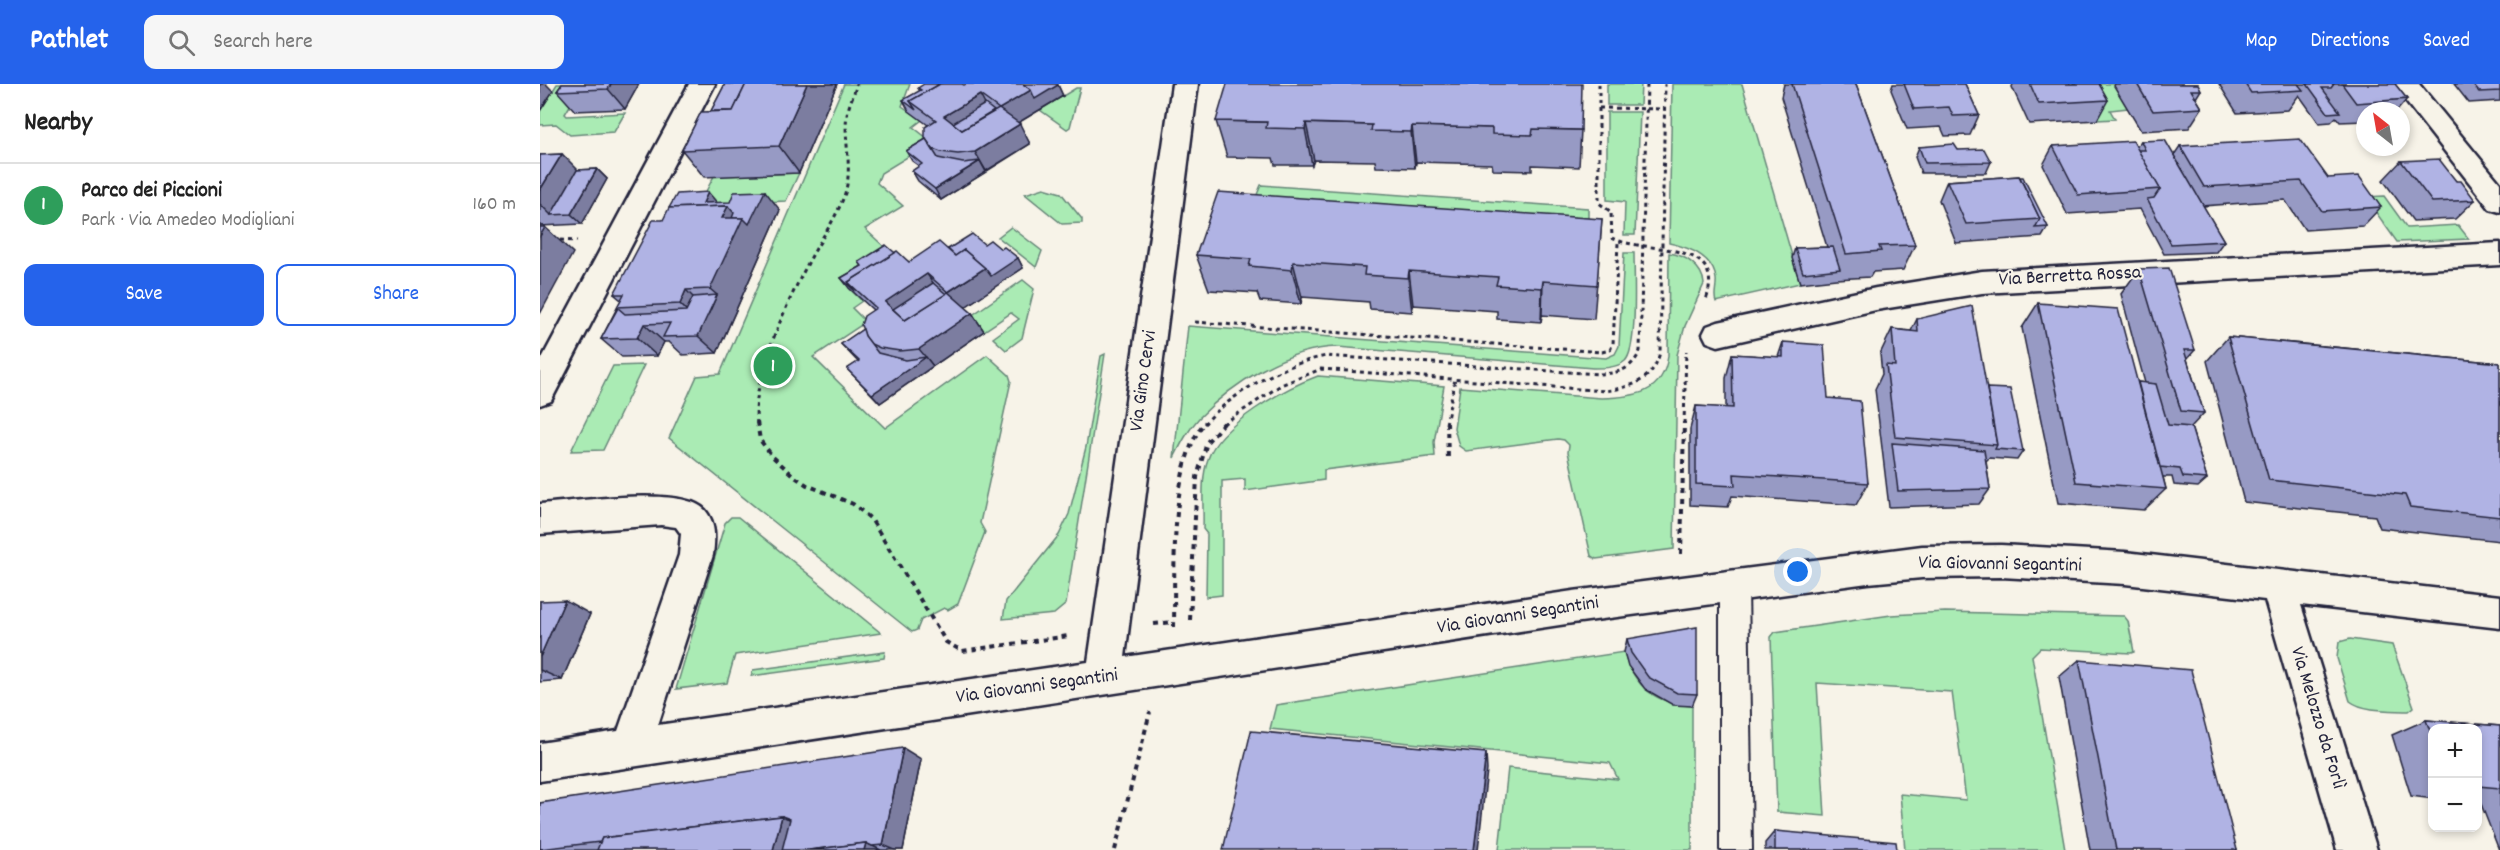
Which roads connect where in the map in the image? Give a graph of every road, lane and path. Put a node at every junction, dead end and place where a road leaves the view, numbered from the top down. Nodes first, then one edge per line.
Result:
1 (702, 84) edge
2 (857, 84) edge
3 (1185, 84) edge
4 (1599, 84) edge
5 (1647, 84) edge
6 (1665, 84) edge
7 (2405, 84) edge
8 (1599, 108) junction
9 (1648, 109) junction
10 (1666, 109) junction
11 (2500, 202) edge
12 (1618, 243) junction
13 (1643, 244) junction
14 (1662, 246) junction
15 (2500, 255) edge
16 (1195, 322) dead end
17 (1704, 333) junction
18 (1455, 379) junction
19 (540, 392) edge
20 (1448, 459) dead end
21 (540, 519) edge
22 (1682, 555) dead end
23 (1734, 585) junction
24 (2278, 586) junction
25 (2500, 612) edge
26 (1190, 620) dead end
27 (1146, 626) dead end
28 (1068, 636) dead end
29 (1104, 678) junction
30 (1149, 717) dead end
31 (632, 747) junction
32 (540, 762) edge
33 (1115, 850) edge
34 (1736, 850) edge
35 (2357, 850) edge

1 - 19 street
2 - 28 path
3 - 29 street, Via Gino Cervi
4 - 8 path
5 - 9 path
6 - 10 path
7 - 11 street
8 - 9 path
8 - 12 path
9 - 10 path
9 - 13 path
10 - 14 path
12 - 13 path
12 - 16 path
13 - 14 path
13 - 27 path
14 - 17 path
14 - 18 path
15 - 17 street, Via Berretta Rossa
17 - 22 path
18 - 20 path
18 - 26 path
21 - 31 street
23 - 24 street, Via Giovanni Segantini
23 - 29 street, Via Giovanni Segantini
23 - 34 lane
24 - 25 street, Via Giovanni Segantini
24 - 35 street, Via Melozzo da Forlì
29 - 31 street, Via Giovanni Segantini
30 - 33 path
31 - 32 street, Via Giovanni Segantini

